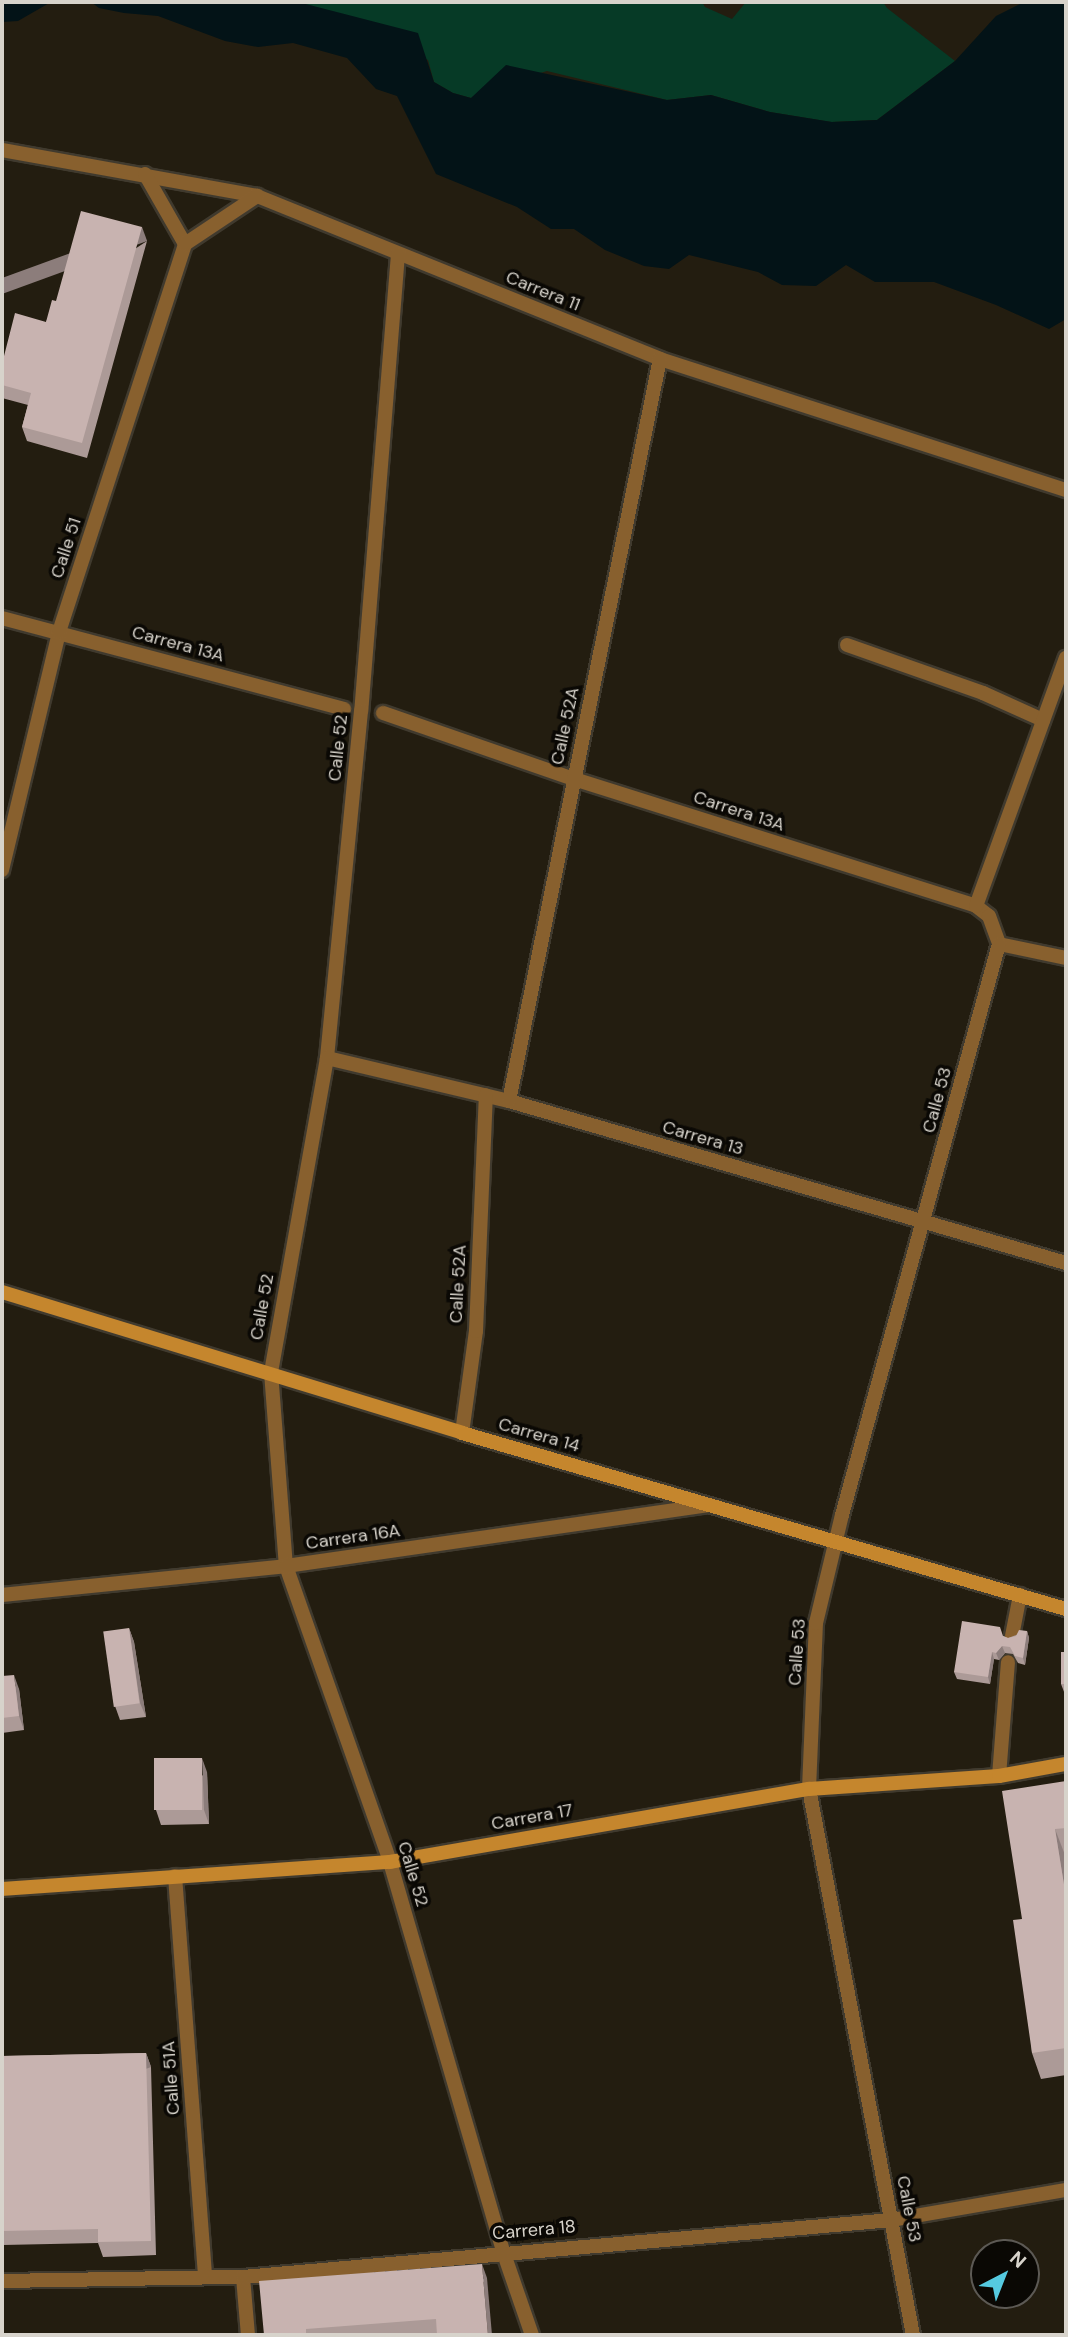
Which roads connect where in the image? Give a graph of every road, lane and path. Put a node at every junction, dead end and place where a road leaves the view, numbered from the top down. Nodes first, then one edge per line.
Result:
1 (2, 150) edge
2 (145, 174) junction
3 (257, 196) junction
4 (185, 244) junction
5 (398, 254) junction
6 (660, 359) junction
7 (1066, 490) edge
8 (2, 618) edge
9 (59, 632) junction
10 (847, 645) dead end
11 (1066, 658) edge
12 (344, 709) dead end
13 (383, 713) dead end
14 (1043, 720) junction
15 (574, 779) junction
16 (2, 870) edge
17 (976, 906) junction
18 (999, 944) junction
19 (1066, 958) edge
20 (327, 1058) junction
21 (486, 1095) junction
22 (509, 1101) junction
23 (923, 1223) junction
24 (1066, 1263) edge
25 (2, 1292) edge
26 (271, 1372) junction
27 (462, 1433) junction
28 (709, 1505) junction
29 (835, 1543) junction
30 (286, 1566) junction
31 (2, 1595) edge
32 (1020, 1595) junction
33 (1066, 1609) edge
34 (1012, 1636) edge
35 (1008, 1662) dead end
36 (1066, 1764) edge
37 (999, 1776) junction
38 (809, 1789) junction
39 (390, 1862) junction
40 (175, 1876) junction
41 (2, 1889) edge
42 (1066, 2190) edge
43 (892, 2220) junction
44 (503, 2251) junction
45 (205, 2276) junction
46 (243, 2277) junction
47 (2, 2281) edge
48 (248, 2335) edge
49 (532, 2335) edge
50 (913, 2335) edge

1 - 2 street, Carrera 11
2 - 3 street, Carrera 11
2 - 4 street
3 - 4 street
3 - 5 street, Carrera 11
4 - 9 street, Calle 51
5 - 6 street, Carrera 11
5 - 20 street, Calle 52
6 - 7 street, Carrera 11
6 - 15 street, Calle 52A
8 - 9 street, Carrera 13A
9 - 12 street, Carrera 13A
9 - 16 street, Calle 51
10 - 14 street
11 - 14 street
13 - 15 street, Carrera 13A
14 - 17 street
15 - 17 street, Carrera 13A
15 - 22 street, Calle 52A
17 - 18 street
18 - 19 street
18 - 23 street, Calle 53
20 - 21 street, Carrera 13
20 - 26 street, Calle 52
21 - 22 street, Carrera 13
21 - 27 street, Calle 52A
22 - 23 street, Carrera 13
23 - 24 street, Carrera 13
23 - 29 street, Calle 53
25 - 26 main road, Carrera 14
26 - 27 main road, Carrera 14
26 - 30 street, Calle 52
27 - 28 main road, Carrera 14
28 - 29 main road, Carrera 14
28 - 30 street, Carrera 16A
29 - 32 main road, Carrera 14
29 - 38 street, Calle 53
30 - 31 street, Carrera 16A
30 - 39 street, Calle 52
32 - 33 main road, Carrera 14
32 - 34 street
35 - 37 street
36 - 37 main road, Carrera 17
37 - 38 main road, Carrera 17
38 - 39 main road, Carrera 17
38 - 43 street, Calle 53
39 - 40 main road, Carrera 17
39 - 44 street, Calle 52
40 - 41 main road, Carrera 17
40 - 45 street, Calle 51A
42 - 43 street, Carrera 18
43 - 44 street, Carrera 18
43 - 50 street, Calle 53
44 - 46 street, Carrera 18
44 - 49 street, Calle 52
45 - 46 street, Carrera 18
45 - 47 street, Carrera 18
46 - 48 street

